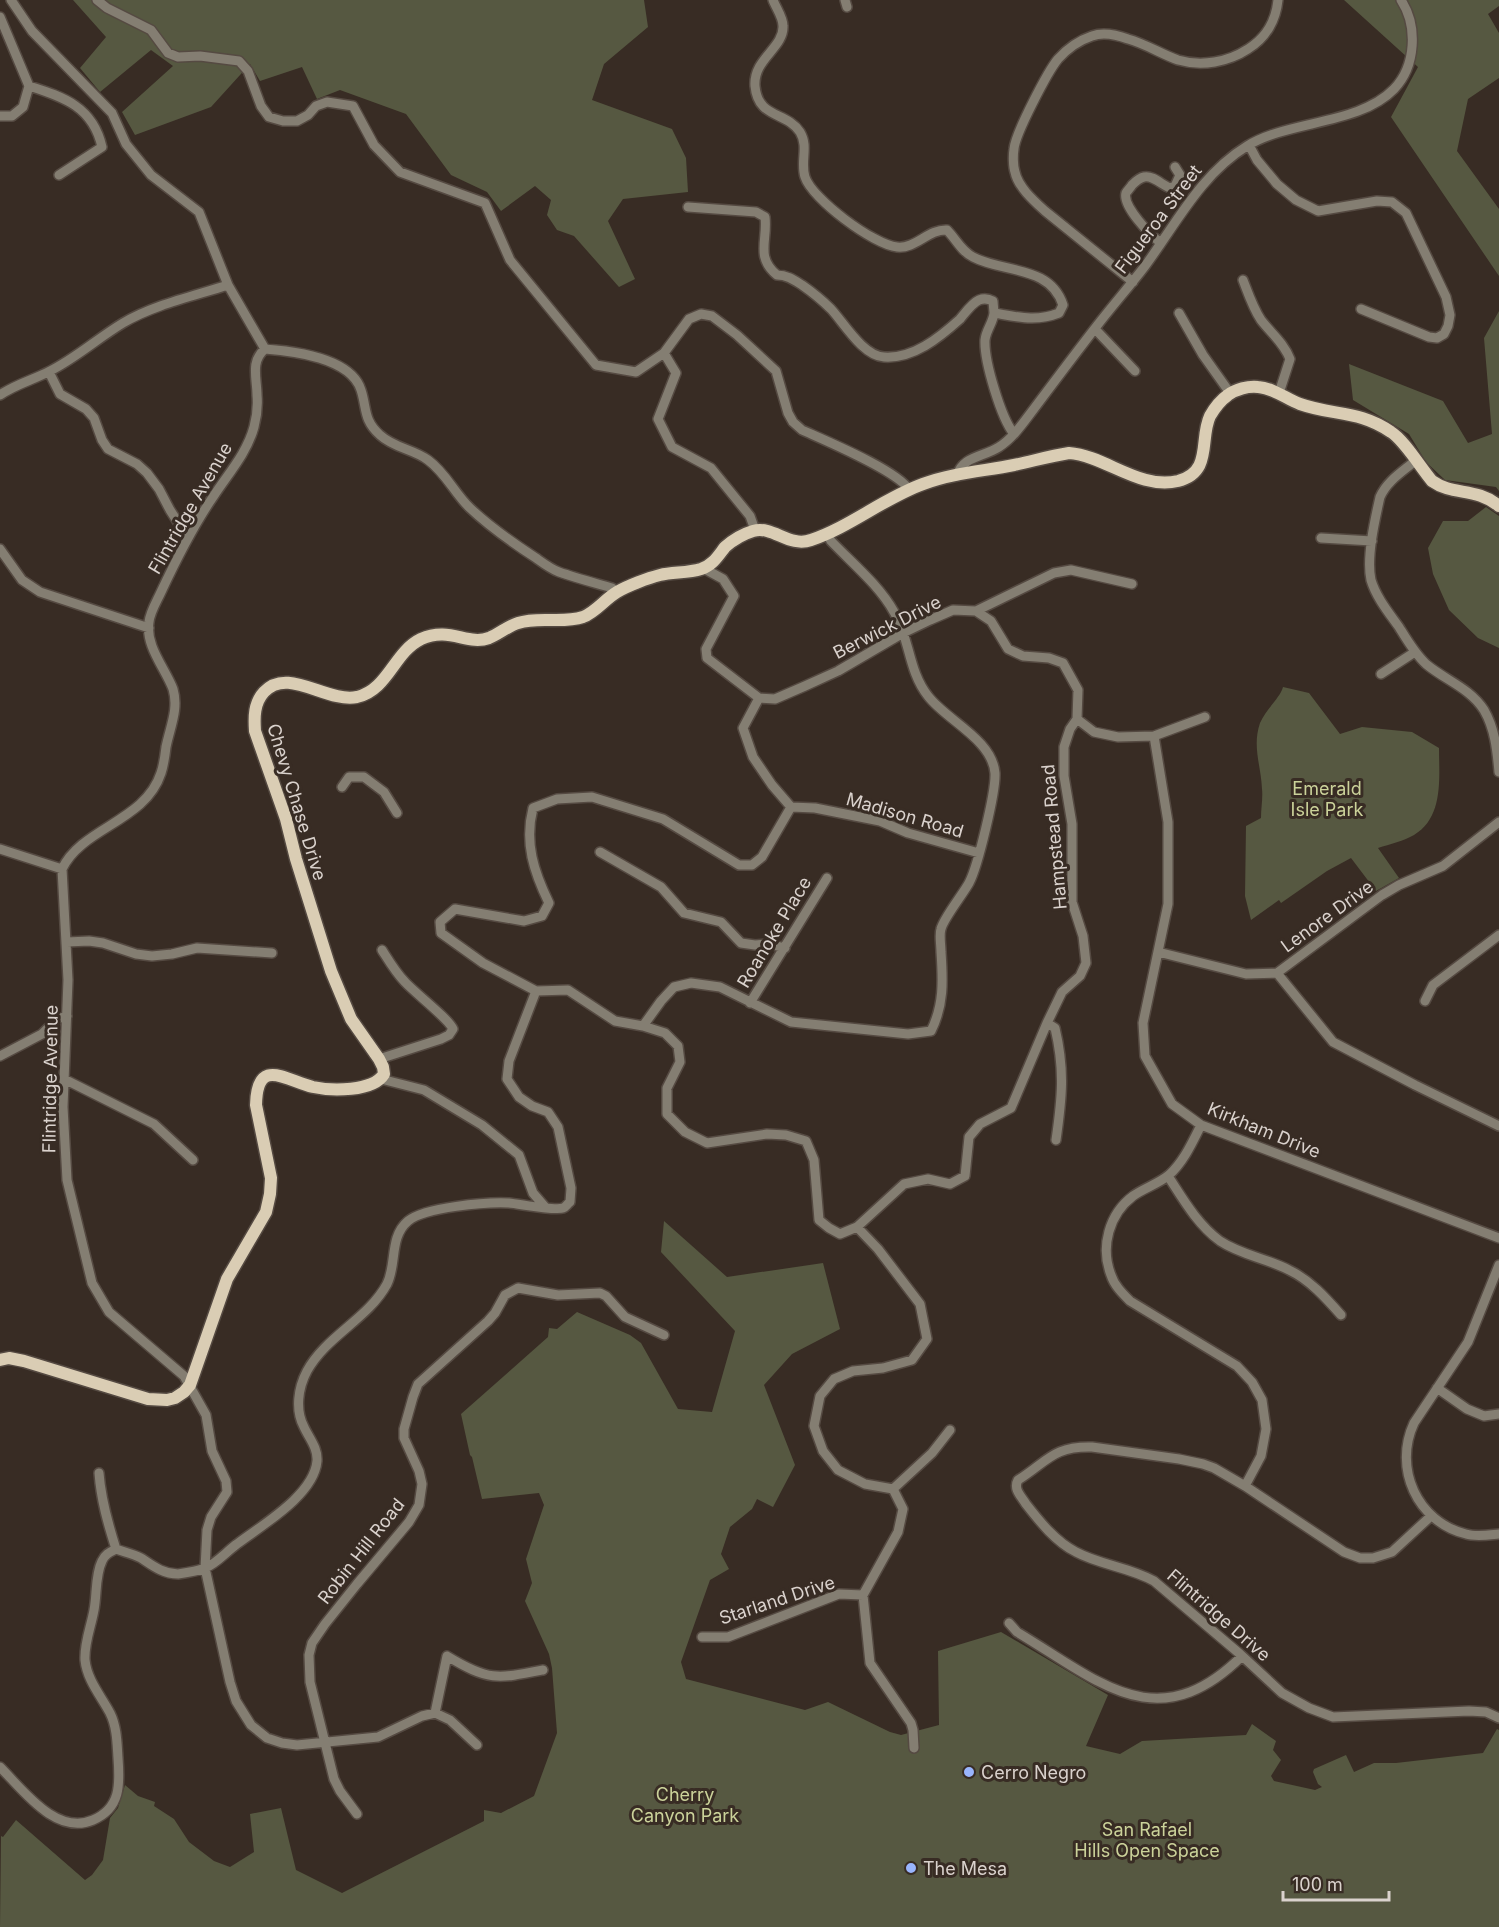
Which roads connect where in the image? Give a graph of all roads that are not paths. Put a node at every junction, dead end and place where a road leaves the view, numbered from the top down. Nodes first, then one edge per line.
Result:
1 (11, 0) edge
2 (97, 0) edge
3 (773, 0) edge
4 (1278, 0) edge
5 (1401, 0) edge
6 (0, 17) edge
7 (29, 86) junction
8 (0, 116) edge
9 (1248, 145) junction
10 (1175, 166) dead end
11 (59, 175) dead end
12 (688, 207) dead end
13 (1161, 243) junction
14 (1243, 280) dead end
15 (1132, 282) junction
16 (228, 285) junction
17 (1361, 309) dead end
18 (994, 313) junction
19 (1179, 313) dead end
20 (1095, 329) junction
21 (265, 349) junction
22 (664, 353) junction
23 (1135, 371) dead end
24 (49, 372) junction
25 (1230, 393) junction
26 (1279, 393) junction
27 (0, 395) edge
28 (1014, 434) junction
29 (1415, 461) junction
30 (957, 476) junction
31 (909, 489) junction
32 (1499, 506) edge
33 (755, 530) junction
34 (827, 534) junction
35 (188, 538) junction
36 (1321, 538) dead end
37 (1372, 541) junction
38 (0, 549) edge
39 (703, 568) junction
40 (597, 584) junction
41 (1132, 584) dead end
42 (616, 592) junction
43 (600, 605) junction
44 (976, 611) junction
45 (149, 628) junction
46 (903, 633) junction
47 (1415, 652) junction
48 (1381, 674) dead end
49 (759, 698) junction
50 (1205, 717) dead end
51 (1077, 719) junction
52 (1154, 736) junction
53 (1499, 772) edge
54 (342, 786) dead end
55 (791, 807) junction
56 (398, 813) dead end
57 (1499, 822) edge
58 (0, 849) edge
59 (600, 852) dead end
60 (979, 853) junction
61 (62, 869) junction
62 (827, 878) dead end
63 (1499, 935) edge
64 (67, 942) junction
65 (784, 948) junction
66 (382, 950) dead end
67 (1158, 952) junction
68 (272, 953) dead end
69 (1277, 973) junction
70 (536, 991) junction
71 (1425, 1000) dead end
72 (750, 1003) junction
73 (67, 1016) junction
74 (1047, 1023) junction
75 (643, 1026) junction
76 (0, 1056) edge
77 (379, 1059) junction
78 (381, 1078) junction
79 (64, 1079) junction
80 (1201, 1125) junction
81 (1499, 1126) edge
82 (1056, 1140) dead end
83 (193, 1160) dead end
84 (1168, 1176) junction
85 (547, 1208) junction
86 (857, 1227) junction
87 (1499, 1238) edge
88 (1499, 1265) edge
89 (1341, 1315) dead end
90 (664, 1335) dead end
91 (0, 1360) edge
92 (190, 1385) junction
93 (1437, 1388) junction
94 (1499, 1414) edge
95 (950, 1430) dead end
96 (99, 1473) dead end
97 (1245, 1486) junction
98 (893, 1489) junction
99 (1431, 1515) junction
100 (1499, 1534) edge
101 (116, 1549) junction
102 (205, 1568) junction
103 (863, 1595) junction
104 (1009, 1623) dead end
105 (702, 1637) dead end
106 (1242, 1656) junction
107 (543, 1670) dead end
108 (435, 1713) junction
109 (1499, 1718) edge
110 (325, 1743) junction
111 (477, 1745) dead end
112 (914, 1748) dead end
113 (0, 1767) edge
114 (357, 1814) dead end

1 - 16 street
2 - 22 street
3 - 18 street
4 - 15 street
5 - 9 street, Figueroa Street
6 - 7 street
7 - 8 street
7 - 11 street
9 - 13 street, Figueroa Street
9 - 17 street
10 - 13 street
12 - 18 street
13 - 15 street, Figueroa Street
14 - 26 street
15 - 20 street, Figueroa Street
16 - 21 street
16 - 24 street
18 - 28 street
19 - 25 street
20 - 23 street
20 - 28 street, Figueroa Street
21 - 35 street, Flintridge Avenue
21 - 40 street
22 - 31 street
22 - 33 street
24 - 27 street
24 - 35 street
25 - 26 main road
25 - 30 main road
26 - 29 main road
28 - 30 street, Figueroa Street
29 - 32 main road
29 - 37 street
30 - 31 main road
31 - 34 main road
33 - 34 main road
33 - 39 main road
34 - 46 street
35 - 45 street, Flintridge Avenue
36 - 37 street
37 - 47 street
38 - 45 street
39 - 42 main road, Chevy Chase Drive
39 - 49 street
40 - 42 street
40 - 43 street
41 - 44 street, Berwick Drive
42 - 43 main road, Chevy Chase Drive
43 - 77 main road, Chevy Chase Drive
44 - 46 street, Berwick Drive
44 - 51 street, Hampstead Road
45 - 61 street
46 - 49 street, Berwick Drive
46 - 60 street
47 - 48 street
47 - 53 street
49 - 55 street
50 - 52 street
51 - 52 street
51 - 74 street, Hampstead Road
52 - 67 street, Kirkham Drive
54 - 56 street
55 - 60 street, Madison Road
55 - 70 street
57 - 69 street, Lenore Drive
58 - 61 street
59 - 65 street
60 - 72 street
61 - 64 street, Flintridge Avenue
62 - 65 street, Roanoke Place
63 - 71 street
64 - 68 street
64 - 73 street, Flintridge Avenue
65 - 72 street, Roanoke Place
66 - 77 street
67 - 69 street, Lenore Drive
67 - 80 street, Kirkham Drive
69 - 81 street
70 - 75 street
70 - 85 street
72 - 75 street
73 - 76 street
73 - 79 street, Flintridge Avenue
74 - 82 street
74 - 86 street, Hampstead Road
75 - 86 street
77 - 78 main road, Chevy Chase Drive
78 - 85 street
78 - 92 main road
79 - 83 street
79 - 92 street, Flintridge Avenue
80 - 84 street
80 - 87 street, Kirkham Drive
84 - 89 street
84 - 97 street
85 - 102 street
86 - 98 street
88 - 93 street
90 - 110 street, Robin Hill Road
91 - 92 main road
92 - 102 street, Flintridge Avenue
93 - 94 street
93 - 99 street
95 - 98 street
96 - 101 street
97 - 99 street, Flintridge Drive
97 - 106 street, Flintridge Drive
98 - 103 street
99 - 100 street
101 - 102 street
101 - 113 street
102 - 110 street, Flintridge Avenue
103 - 105 street, Starland Drive
103 - 112 street
104 - 106 street
106 - 109 street, Flintridge Drive
107 - 108 street
108 - 110 street, Flintridge Avenue
108 - 111 street
110 - 114 street, Robin Hill Road

